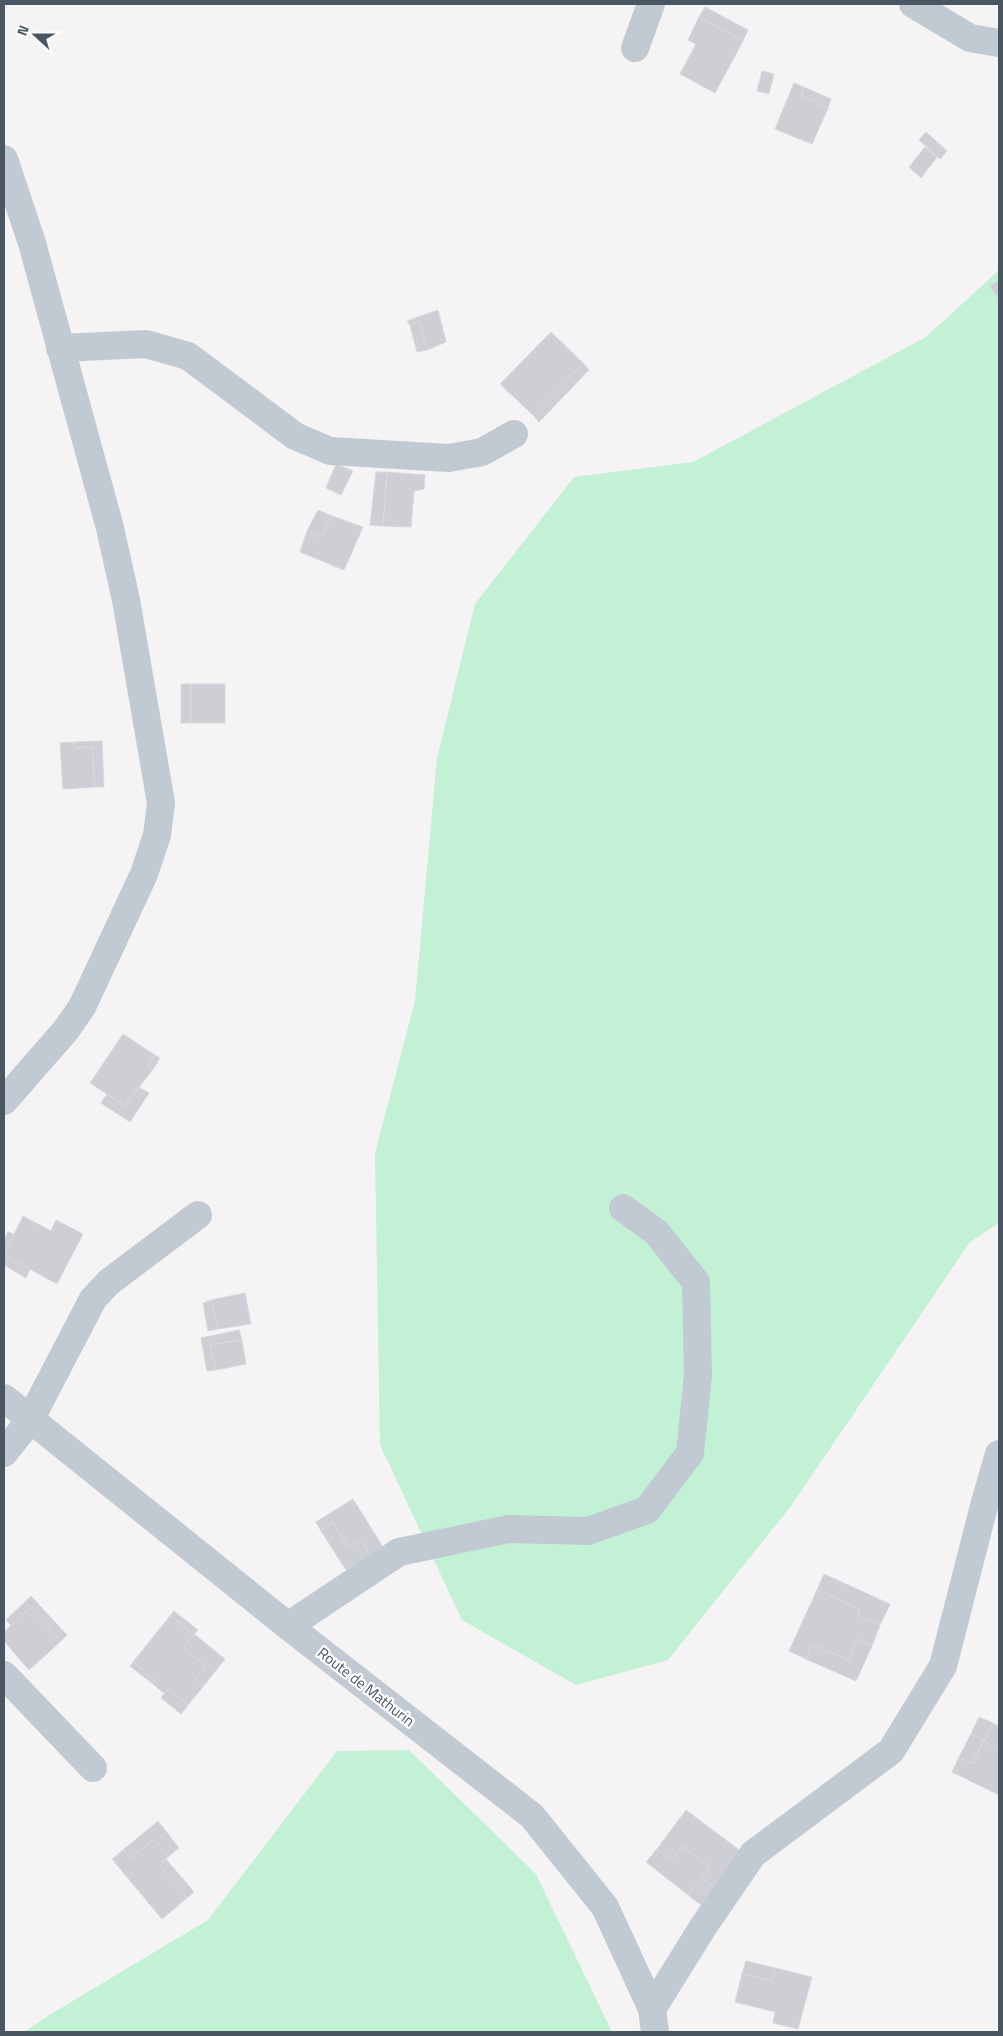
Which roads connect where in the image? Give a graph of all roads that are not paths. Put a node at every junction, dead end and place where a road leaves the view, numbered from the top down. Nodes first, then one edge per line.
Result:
1 (651, 4) edge
2 (913, 4) edge
3 (999, 43) edge
4 (635, 48) dead end
5 (4, 159) edge
6 (60, 348) junction
7 (514, 434) dead end
8 (4, 1101) edge
9 (623, 1208) dead end
10 (198, 1215) dead end
11 (4, 1398) edge
12 (30, 1420) junction
13 (4, 1453) edge
14 (999, 1454) edge
15 (288, 1626) junction
16 (4, 1675) edge
17 (93, 1768) dead end
18 (653, 2021) edge

1 - 4 street
2 - 3 street
5 - 6 street
6 - 7 street
6 - 8 street
9 - 15 street
10 - 12 street
11 - 12 street, Route de Mathurin
12 - 13 street
12 - 15 street, Route de Mathurin
14 - 18 street
15 - 18 street, Route de Mathurin
16 - 17 street

